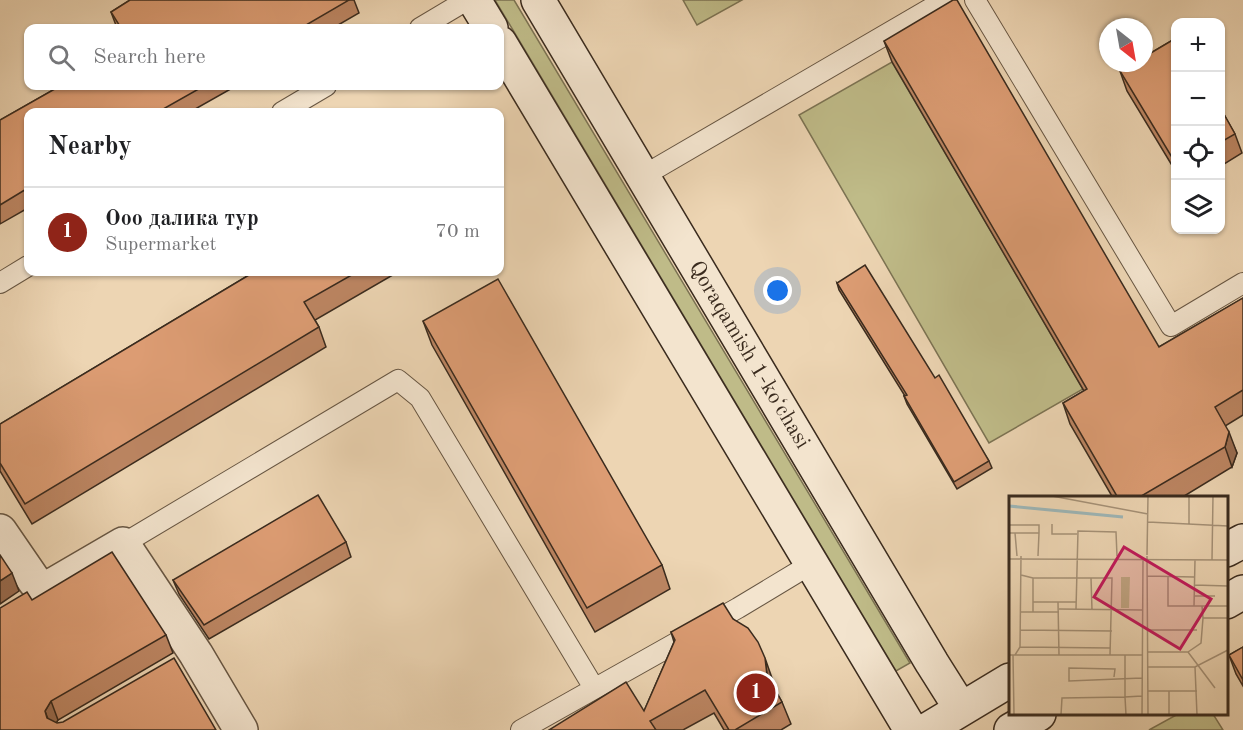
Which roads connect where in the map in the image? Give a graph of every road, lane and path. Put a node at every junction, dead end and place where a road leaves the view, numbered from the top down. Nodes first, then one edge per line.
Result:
1 (466, 0) edge
2 (474, 0) edge
3 (538, 0) edge
4 (945, 0) edge
5 (975, 0) edge
6 (427, 24) edge
7 (489, 24) edge
8 (504, 50) edge
9 (319, 90) edge
10 (289, 108) edge
11 (643, 176) junction
12 (24, 269) edge
13 (1243, 283) edge
14 (0, 284) edge
15 (0, 531) edge
16 (1243, 541) edge
17 (123, 544) junction
18 (1228, 549) edge
19 (812, 564) junction
20 (1243, 592) edge
21 (1228, 601) edge
22 (1009, 682) edge
23 (594, 688) junction
24 (1037, 715) edge
25 (958, 720) edge
26 (241, 730) edge
27 (521, 730) edge
28 (911, 730) edge
29 (927, 730) edge
30 (1011, 730) edge

1 - 6 lane
2 - 7 main road
3 - 11 main road, Qoraqamish 1-koʻchasi
4 - 11 lane
5 - 13 lane
8 - 19 main road
9 - 10 lane
11 - 25 main road, Qoraqamish 1-koʻchasi
12 - 14 lane
15 - 17 main road
16 - 18 main road
17 - 23 lane
17 - 26 main road
19 - 23 lane
19 - 28 main road
20 - 21 main road
22 - 25 main road
23 - 27 lane
24 - 30 main road
25 - 29 main road

